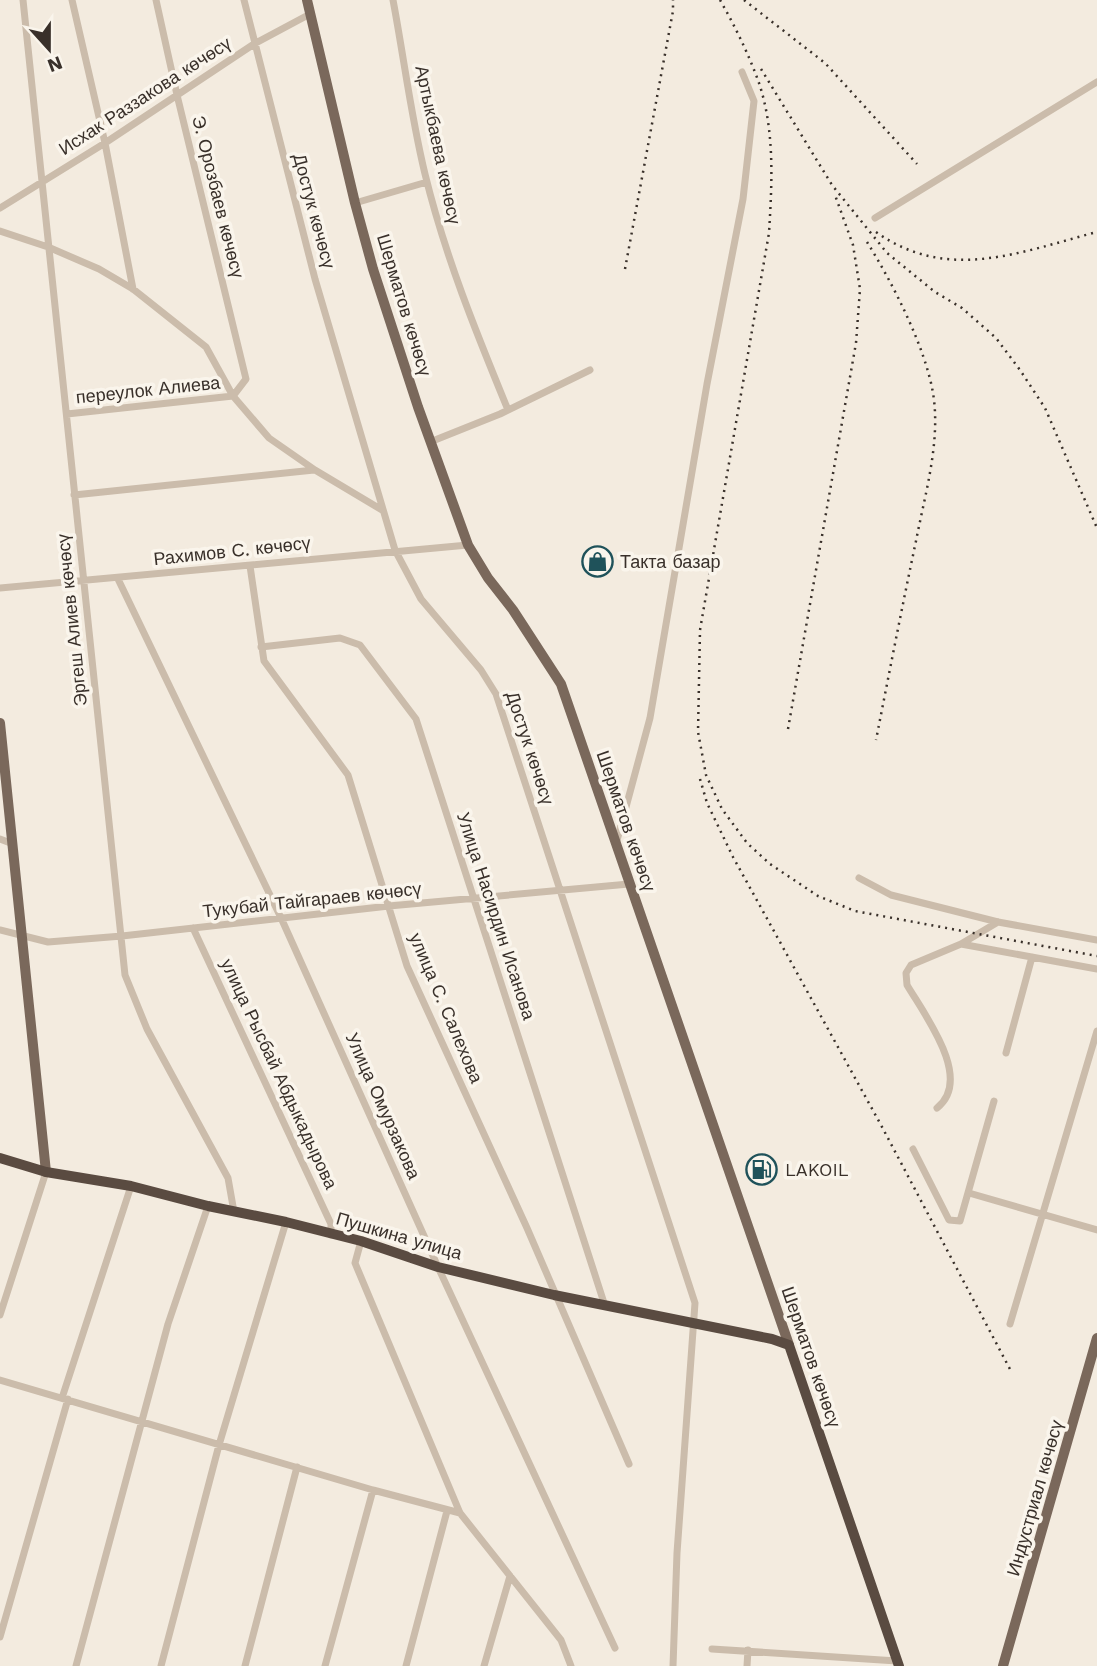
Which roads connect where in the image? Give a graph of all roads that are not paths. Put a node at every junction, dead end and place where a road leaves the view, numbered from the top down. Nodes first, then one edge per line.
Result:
1 (23, 0) edge
2 (72, 0) edge
3 (156, 0) edge
4 (244, 0) edge
5 (307, 0) edge
6 (393, 0) edge
7 (310, 14) junction
8 (254, 44) junction
9 (741, 72) dead end
10 (1097, 82) edge
11 (177, 95) junction
12 (105, 143) junction
13 (43, 180) junction
14 (427, 182) junction
15 (355, 203) junction
16 (0, 208) edge
17 (875, 218) dead end
18 (0, 231) edge
19 (48, 247) junction
20 (134, 289) junction
21 (590, 370) dead end
22 (233, 396) junction
23 (508, 410) junction
24 (67, 414) junction
25 (430, 442) junction
26 (314, 470) junction
27 (74, 495) junction
28 (382, 510) junction
29 (468, 545) junction
30 (395, 550) junction
31 (250, 566) junction
32 (118, 579) junction
33 (83, 581) junction
34 (0, 589) edge
35 (261, 647) junction
36 (0, 723) edge
37 (0, 839) edge
38 (13, 844) junction
39 (616, 844) junction
40 (859, 878) dead end
41 (629, 884) junction
42 (561, 891) junction
43 (475, 899) junction
44 (389, 906) junction
45 (282, 920) junction
46 (998, 922) junction
47 (193, 928) junction
48 (0, 930) edge
49 (122, 936) junction
50 (23, 937) junction
51 (1097, 940) edge
52 (961, 944) junction
53 (1032, 957) junction
54 (1097, 969) edge
55 (1097, 1031) edge
56 (1006, 1053) dead end
57 (994, 1101) dead end
58 (937, 1108) dead end
59 (913, 1149) dead end
60 (0, 1158) edge
61 (46, 1172) junction
62 (131, 1186) junction
63 (969, 1193) junction
64 (208, 1206) junction
65 (234, 1212) junction
66 (1042, 1214) junction
67 (286, 1222) junction
68 (1097, 1230) edge
69 (331, 1235) junction
70 (361, 1241) junction
71 (438, 1267) junction
72 (554, 1295) junction
73 (605, 1306) junction
74 (0, 1315) edge
75 (695, 1324) junction
76 (1010, 1324) dead end
77 (1097, 1338) edge
78 (789, 1345) junction
79 (0, 1380) edge
80 (65, 1398) junction
81 (144, 1422) junction
82 (219, 1445) junction
83 (629, 1464) dead end
84 (298, 1467) junction
85 (373, 1490) junction
86 (447, 1511) junction
87 (460, 1513) junction
88 (510, 1576) junction
89 (0, 1637) edge
90 (615, 1648) dead end
91 (712, 1649) dead end
92 (748, 1650) junction
93 (839, 1662) edge
94 (569, 1664) edge
95 (898, 1664) edge
96 (76, 1666) edge
97 (161, 1666) edge
98 (245, 1666) edge
99 (325, 1666) edge
100 (406, 1666) edge
101 (484, 1666) edge
102 (673, 1666) edge
103 (747, 1666) edge
104 (1003, 1666) edge

1 - 13 street, Эргеш Алиев көчөсү
2 - 12 street
3 - 11 street, Э. Орозбаев көчөсү
4 - 8 street, Достук көчөсү
5 - 7 main road, Шерматов көчөсү
6 - 14 street, Артыкбаева көчөсү
7 - 8 street, Исхак Раззакова көчөсү
7 - 15 main road, Шерматов көчөсү
8 - 11 street, Исхак Раззакова көчөсү
8 - 28 street, Достук көчөсү
9 - 39 street
10 - 17 street
11 - 12 street, Исхак Раззакова көчөсү
11 - 22 street, Э. Орозбаев көчөсү
12 - 13 street, Исхак Раззакова көчөсү
12 - 20 street
13 - 16 street, Исхак Раззакова көчөсү
13 - 19 street, Эргеш Алиев көчөсү
14 - 15 street
14 - 23 street, Артыкбаева көчөсү
15 - 25 main road, Шерматов көчөсү
18 - 19 street
19 - 20 street
19 - 24 street, Эргеш Алиев көчөсү
20 - 22 street
21 - 23 street
22 - 24 street, переулок Алиева
22 - 26 street
23 - 25 street
24 - 27 street, Эргеш Алиев көчөсү
25 - 29 main road, Шерматов көчөсү
26 - 27 street
26 - 28 street
27 - 33 street, Эргеш Алиев көчөсү
28 - 30 street, Достук көчөсү
29 - 30 street, Рахимов С. көчөсү
29 - 39 main road, Шерматов көчөсү
30 - 31 street, Рахимов С. көчөсү
30 - 42 street, Достук көчөсү
31 - 32 street, Рахимов С. көчөсү
31 - 35 street, улица С. Салехова
32 - 33 street, Рахимов С. көчөсү
32 - 45 street, Улица Омурзакова
33 - 34 street, Рахимов С. көчөсү
33 - 49 street, Эргеш Алиев көчөсү
35 - 43 street, Улица Насирдин Исанова
35 - 44 street, улица С. Салехова
36 - 38 main road
37 - 38 street
38 - 50 main road
39 - 41 main road, Шерматов көчөсү
40 - 46 street
41 - 42 street, Тукубай Тайгараев көчөсү
41 - 78 main road, Шерматов көчөсү
42 - 43 street, Тукубай Тайгараев көчөсү
42 - 75 street, Достук көчөсү
43 - 44 street, Тукубай Тайгараев көчөсү
43 - 73 street, Улица Насирдин Исанова
44 - 45 street, Тукубай Тайгараев көчөсү
44 - 72 street, улица С. Салехова
45 - 47 street, Тукубай Тайгараев көчөсү
45 - 71 street, Улица Омурзакова
46 - 51 street
46 - 52 street
47 - 49 street, Тукубай Тайгараев көчөсү
47 - 69 street, улица Рысбай Абдыкадырова
48 - 50 street, Тукубай Тайгараев көчөсү
49 - 50 street, Тукубай Тайгараев көчөсү
49 - 65 street, Эргеш Алиев көчөсү
50 - 61 main road
52 - 53 street
52 - 58 street
53 - 54 street
53 - 56 street
55 - 66 street
57 - 63 street
59 - 63 street
60 - 61 highway, Пушкина улица
61 - 62 highway, Пушкина улица
61 - 74 street
62 - 64 highway, Пушкина улица
62 - 80 street
63 - 66 street
64 - 65 highway, Пушкина улица
64 - 81 street
65 - 67 highway, Пушкина улица
66 - 68 street
66 - 76 street
67 - 69 highway, Пушкина улица
67 - 82 street
69 - 70 highway, Пушкина улица
70 - 71 highway, Пушкина улица
70 - 87 street
71 - 72 highway, Пушкина улица
71 - 90 street, Улица Омурзакова
72 - 73 highway, Пушкина улица
72 - 83 street, улица С. Салехова
73 - 75 highway, Пушкина улица
75 - 78 highway, Пушкина улица
75 - 102 street, Достук көчөсү
77 - 104 main road, Индустриал көчөсү
78 - 95 highway, Шерматов көчөсү
79 - 80 street
80 - 81 street
80 - 89 street
81 - 82 street
81 - 96 street
82 - 84 street
82 - 97 street
84 - 85 street
84 - 98 street
85 - 86 street
85 - 99 street
86 - 87 street
86 - 100 street
87 - 88 street
88 - 94 street
88 - 101 street
91 - 92 street
92 - 93 street
92 - 103 street
93 - 95 street

